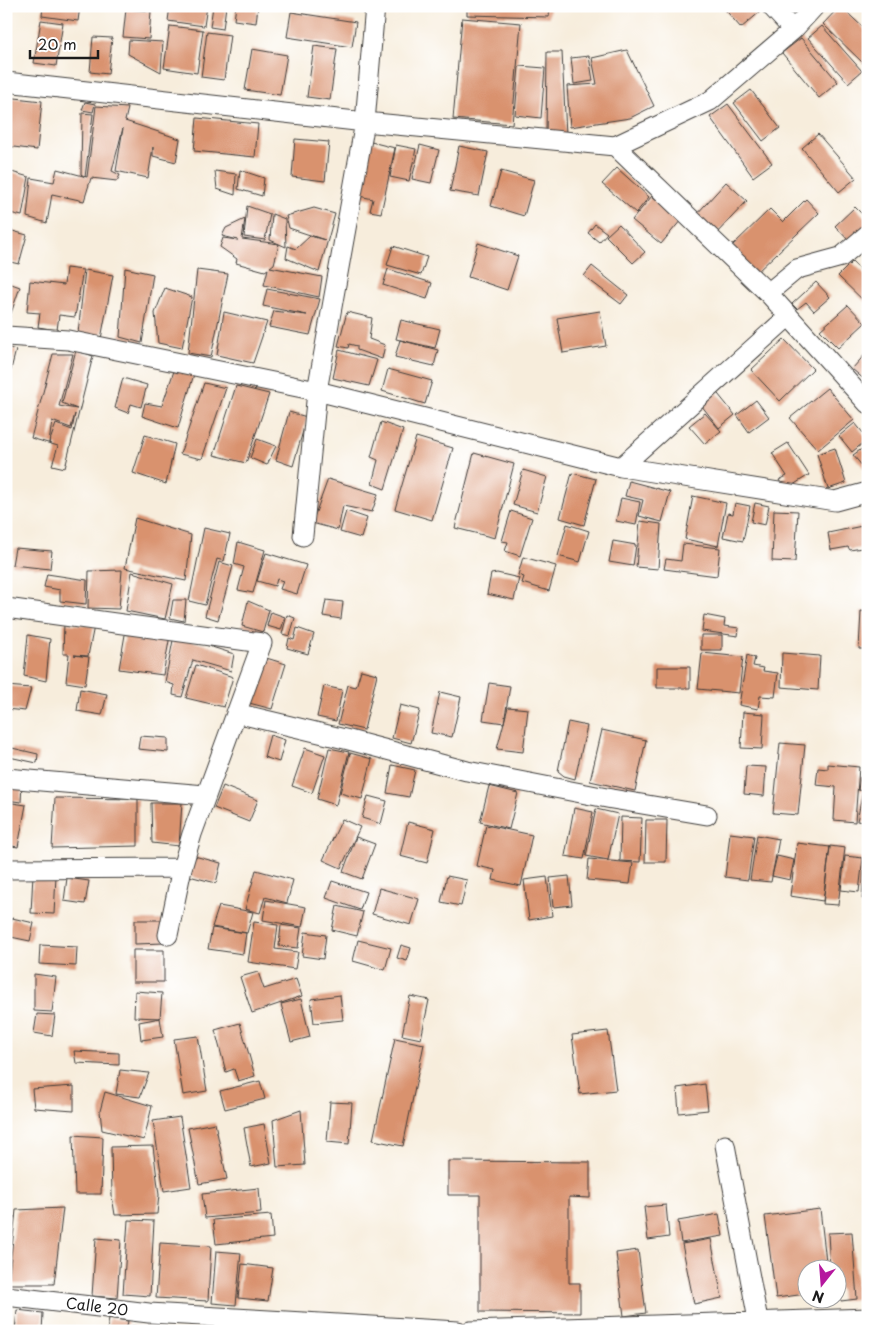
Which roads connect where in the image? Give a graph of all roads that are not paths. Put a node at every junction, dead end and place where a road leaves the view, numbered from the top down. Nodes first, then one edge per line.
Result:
1 (375, 6) edge
2 (771, 6) edge
3 (815, 6) edge
4 (793, 30) junction
5 (6, 82) edge
6 (365, 122) junction
7 (615, 146) junction
8 (868, 234) edge
9 (768, 293) junction
10 (789, 316) junction
11 (6, 336) edge
12 (317, 391) junction
13 (868, 404) edge
14 (620, 467) junction
15 (868, 492) edge
16 (303, 536) dead end
17 (6, 608) edge
18 (236, 713) junction
19 (6, 778) edge
20 (205, 794) junction
21 (707, 815) dead end
22 (182, 868) junction
23 (6, 869) edge
24 (168, 935) dead end
25 (725, 1145) dead end
26 (6, 1296) edge
27 (868, 1318) edge
28 (758, 1320) junction
29 (458, 1331) edge
30 (470, 1331) edge

1 - 6 street
2 - 4 street
3 - 4 street
4 - 7 street
5 - 6 street
6 - 7 street
6 - 12 street
7 - 9 street
8 - 9 street
9 - 10 street
10 - 13 street
10 - 14 street
11 - 12 street
12 - 14 street
12 - 16 street
14 - 15 street
17 - 18 street
18 - 20 street
18 - 21 street
19 - 20 street
20 - 22 street
22 - 23 street
22 - 24 street
25 - 28 street
26 - 29 street, Calle 20
27 - 28 street
28 - 30 street

